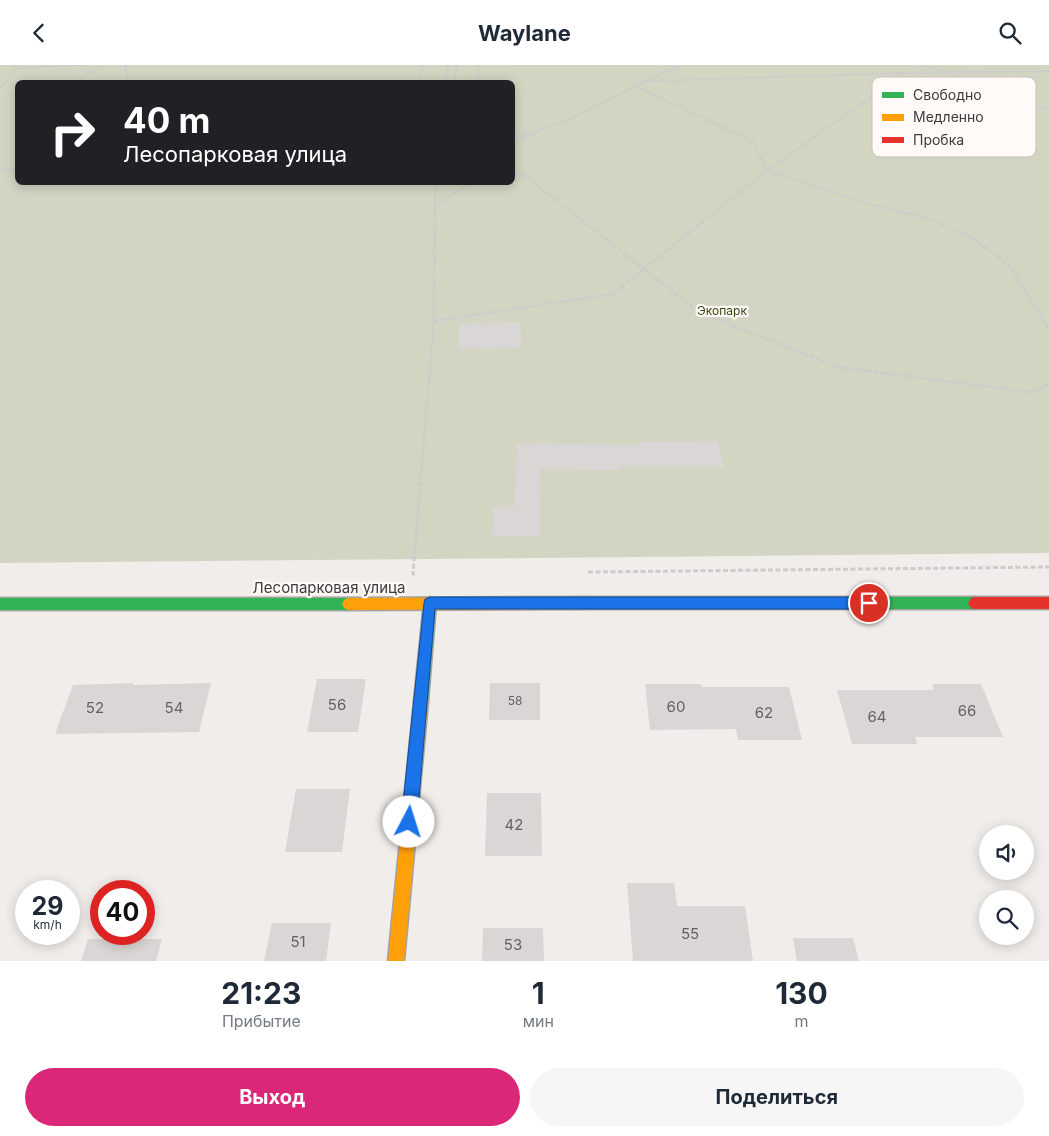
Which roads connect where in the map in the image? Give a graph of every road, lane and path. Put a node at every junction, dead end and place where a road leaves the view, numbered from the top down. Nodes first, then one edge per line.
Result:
1 (14, 65) edge
2 (21, 65) edge
3 (84, 65) edge
4 (103, 65) edge
5 (125, 65) edge
6 (423, 65) edge
7 (448, 65) edge
8 (456, 65) edge
9 (478, 65) edge
10 (679, 65) edge
11 (920, 65) edge
12 (18, 68) junction
13 (1049, 71) edge
14 (905, 73) junction
15 (948, 73) junction
16 (899, 77) edge
17 (959, 77) edge
18 (81, 80) edge
19 (128, 80) edge
20 (419, 80) edge
21 (446, 80) edge
22 (454, 80) edge
23 (477, 80) edge
24 (647, 81) junction
25 (635, 86) junction
26 (0, 88) edge
27 (872, 96) edge
28 (1036, 105) edge
29 (1049, 110) edge
30 (534, 133) junction
31 (515, 134) edge
32 (515, 140) edge
33 (15, 169) edge
34 (0, 170) edge
35 (766, 171) junction
36 (515, 172) edge
37 (435, 185) edge
38 (468, 185) edge
39 (435, 206) junction
40 (644, 269) junction
41 (434, 321) junction
42 (1049, 330) edge
43 (1049, 385) edge
44 (1049, 567) edge
45 (582, 572) dead end
46 (422, 574) dead end
47 (430, 603) junction
48 (1049, 603) edge
49 (0, 604) edge
50 (396, 961) edge

1 - 12 path
2 - 12 path
3 - 12 path
4 - 18 path
5 - 19 path
6 - 20 path
7 - 21 path
8 - 22 path
9 - 23 path
10 - 24 path
11 - 15 path
12 - 26 path
13 - 15 path
14 - 15 path
14 - 16 path
14 - 24 path
15 - 17 path
24 - 25 path
25 - 30 path
25 - 35 path
27 - 35 path
28 - 29 path
30 - 31 path
30 - 32 path
33 - 34 path
35 - 40 path
35 - 42 path
36 - 40 path
37 - 39 path
38 - 39 path
39 - 41 path
40 - 41 path
40 - 43 path
41 - 46 path
44 - 45 path
47 - 48 main road, Лесопарковая улица
47 - 49 main road, Лесопарковая улица
47 - 50 main road

